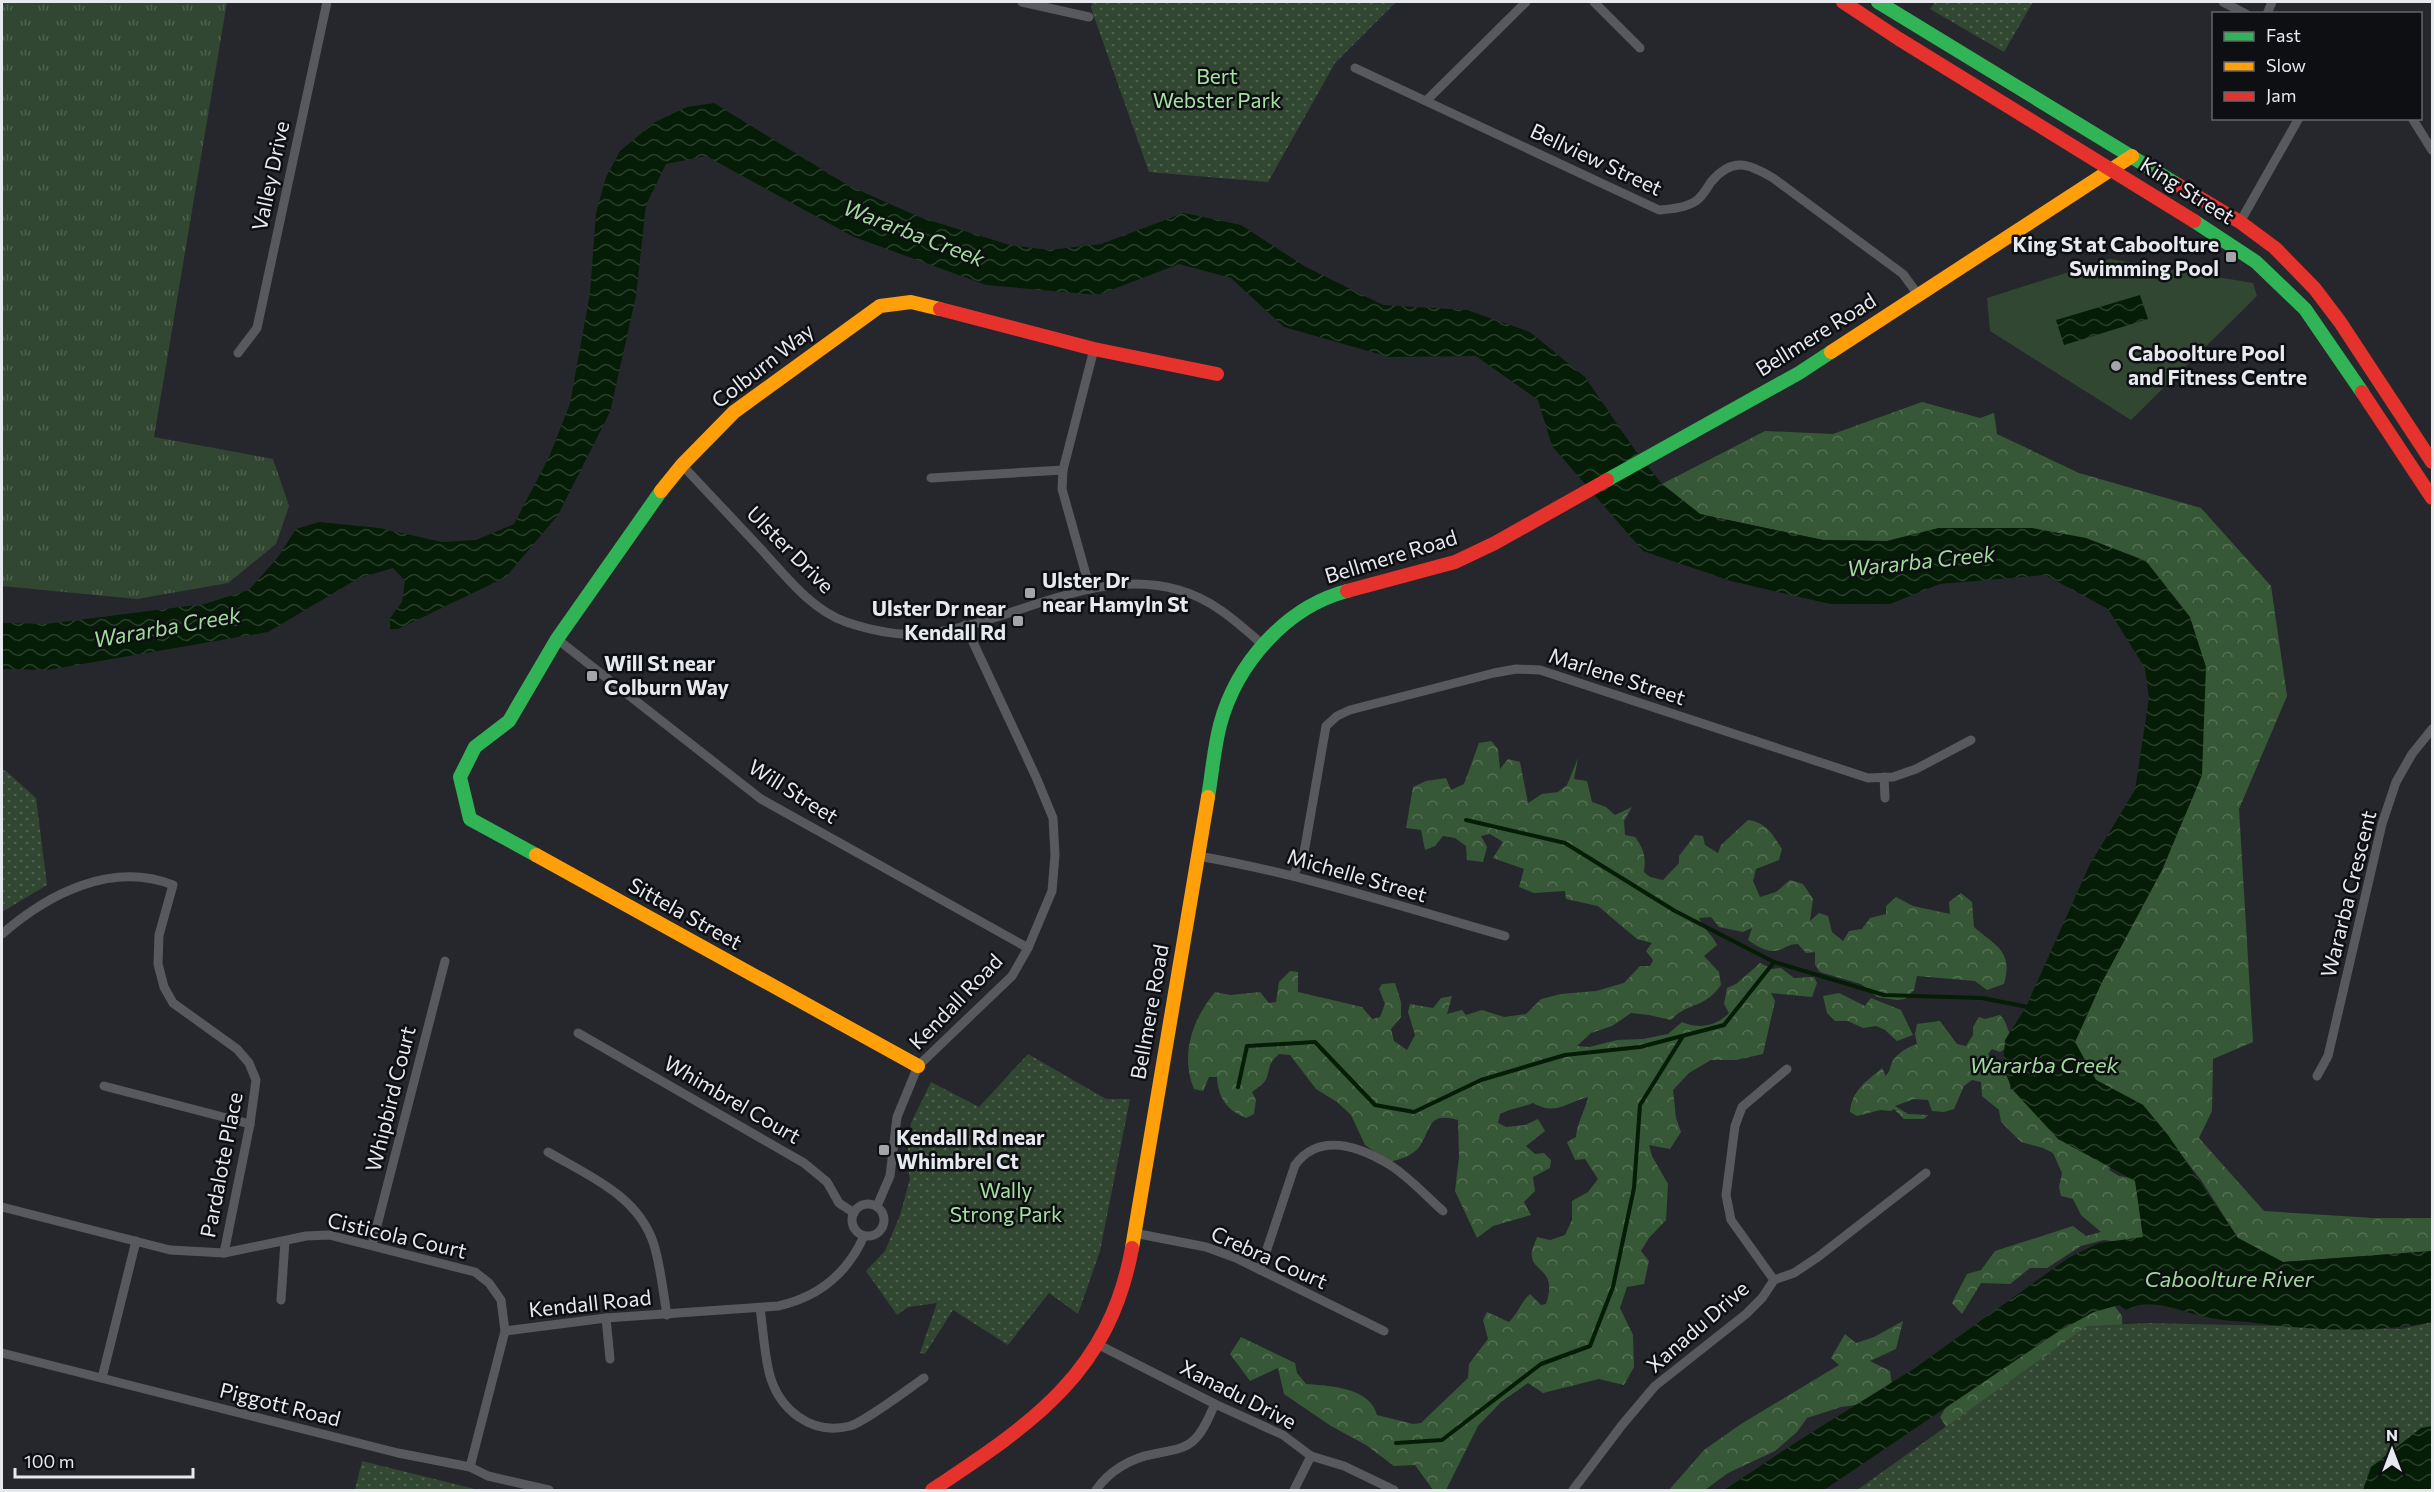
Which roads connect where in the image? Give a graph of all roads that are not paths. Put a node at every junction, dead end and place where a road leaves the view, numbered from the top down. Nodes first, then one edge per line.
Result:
1 (327, 2) edge
2 (1022, 2) edge
3 (1526, 2) edge
4 (1594, 2) edge
5 (1843, 2) edge
6 (1878, 2) edge
7 (2223, 2) edge
8 (2242, 12) edge
9 (1089, 17) dead end
10 (1640, 48) dead end
11 (1354, 68) dead end
12 (1427, 100) junction
13 (2299, 120) edge
14 (2413, 120) edge
15 (2433, 150) edge
16 (2132, 156) junction
17 (2112, 170) junction
18 (2240, 222) junction
19 (1919, 296) junction
20 (1094, 349) junction
21 (238, 353) dead end
22 (1217, 374) dead end
23 (2393, 403) junction
24 (2377, 414) junction
25 (2433, 462) edge
26 (682, 465) junction
27 (1063, 470) junction
28 (931, 478) dead end
29 (2433, 498) edge
30 (1090, 589) junction
31 (965, 625) junction
32 (556, 639) junction
33 (1262, 644) junction
34 (2433, 729) edge
35 (1971, 740) dead end
36 (460, 777) joint
37 (1884, 777) junction
38 (1885, 798) dead end
39 (1198, 856) junction
40 (1293, 876) junction
41 (2, 934) edge
42 (1505, 936) dead end
43 (1028, 948) junction
44 (445, 961) dead end
45 (578, 1033) dead end
46 (918, 1066) junction
47 (1787, 1070) dead end
48 (2317, 1076) dead end
49 (104, 1086) dead end
50 (250, 1124) junction
51 (548, 1152) dead end
52 (1926, 1173) dead end
53 (877, 1206) junction
54 (2, 1207) edge
55 (1443, 1211) dead end
56 (854, 1213) junction
57 (1134, 1233) junction
58 (864, 1236) junction
59 (136, 1241) junction
60 (285, 1241) junction
61 (372, 1245) junction
62 (224, 1253) junction
63 (1260, 1270) junction
64 (1774, 1280) junction
65 (281, 1300) dead end
66 (760, 1308) junction
67 (667, 1314) junction
68 (606, 1318) junction
69 (505, 1331) junction
70 (1384, 1331) dead end
71 (1099, 1345) junction
72 (2, 1353) edge
73 (610, 1359) dead end
74 (102, 1378) junction
75 (924, 1378) dead end
76 (1215, 1404) junction
77 (1311, 1456) junction
78 (470, 1467) junction
79 (549, 1491) edge
80 (932, 1491) edge
81 (1096, 1491) edge
82 (1294, 1491) edge
83 (1394, 1491) edge
84 (1574, 1491) edge

1 - 21 street, Valley Drive
2 - 9 street
3 - 12 street
4 - 10 street
5 - 17 main road, King Street
6 - 16 main road, King Street
7 - 8 street
11 - 12 street, Bellview Street
12 - 19 street, Bellview Street
13 - 18 street
14 - 15 street
16 - 17 main road, Bellmere Road
16 - 18 main road, King Street
17 - 19 main road, Bellmere Road
17 - 24 main road, King Street
18 - 23 main road, King Street
19 - 33 main road, Bellmere Road
20 - 22 main road, Colburn Way
20 - 26 main road, Colburn Way
20 - 27 street
23 - 24 main road
23 - 25 main road, King Street
24 - 29 main road, King Street
26 - 31 street, Ulster Drive
26 - 32 main road, Colburn Way
27 - 28 street
27 - 30 street
30 - 31 street, Ulster Drive
30 - 33 street, Ulster Drive
31 - 43 street, Kendall Road
32 - 36 main road, Colburn Way
32 - 43 street, Will Street
33 - 39 main road, Bellmere Road
34 - 48 street, Wararba Crescent
35 - 37 street, Marlene Street
36 - 46 main road, Sittela Street
37 - 38 street
37 - 40 street, Marlene Street
39 - 40 street, Michelle Street
39 - 57 main road, Bellmere Road
40 - 42 street, Michelle Street
41 - 50 street, Pardalote Place
43 - 46 street, Kendall Road
44 - 61 street, Whipbird Court
45 - 56 street, Whimbrel Court
46 - 53 street, Kendall Road
47 - 64 street
49 - 50 street
50 - 62 street, Pardalote Place
51 - 67 street
52 - 64 street, Xanadu Drive
53 - 56 street
53 - 58 street
54 - 59 street, Cisticola Court
55 - 63 street
56 - 58 street
57 - 63 street, Crebra Court
57 - 71 main road, Bellmere Road
58 - 66 street, Kendall Road
59 - 62 street, Cisticola Court
59 - 74 street
60 - 61 street, Cisticola Court
60 - 62 street, Cisticola Court
60 - 65 street
61 - 69 street, Cisticola Court
63 - 70 street, Crebra Court
64 - 84 street, Xanadu Drive
66 - 67 street, Kendall Road
66 - 75 street
67 - 68 street, Kendall Road
68 - 69 street, Kendall Road
68 - 73 street
69 - 78 street, Cisticola Court
71 - 76 street, Xanadu Drive
71 - 80 main road, Bellmere Road
72 - 74 street, Piggott Road
74 - 78 street, Piggott Road
76 - 77 street, Xanadu Drive
76 - 81 street
77 - 82 street
77 - 83 street, Xanadu Drive
78 - 79 street, Piggott Road

